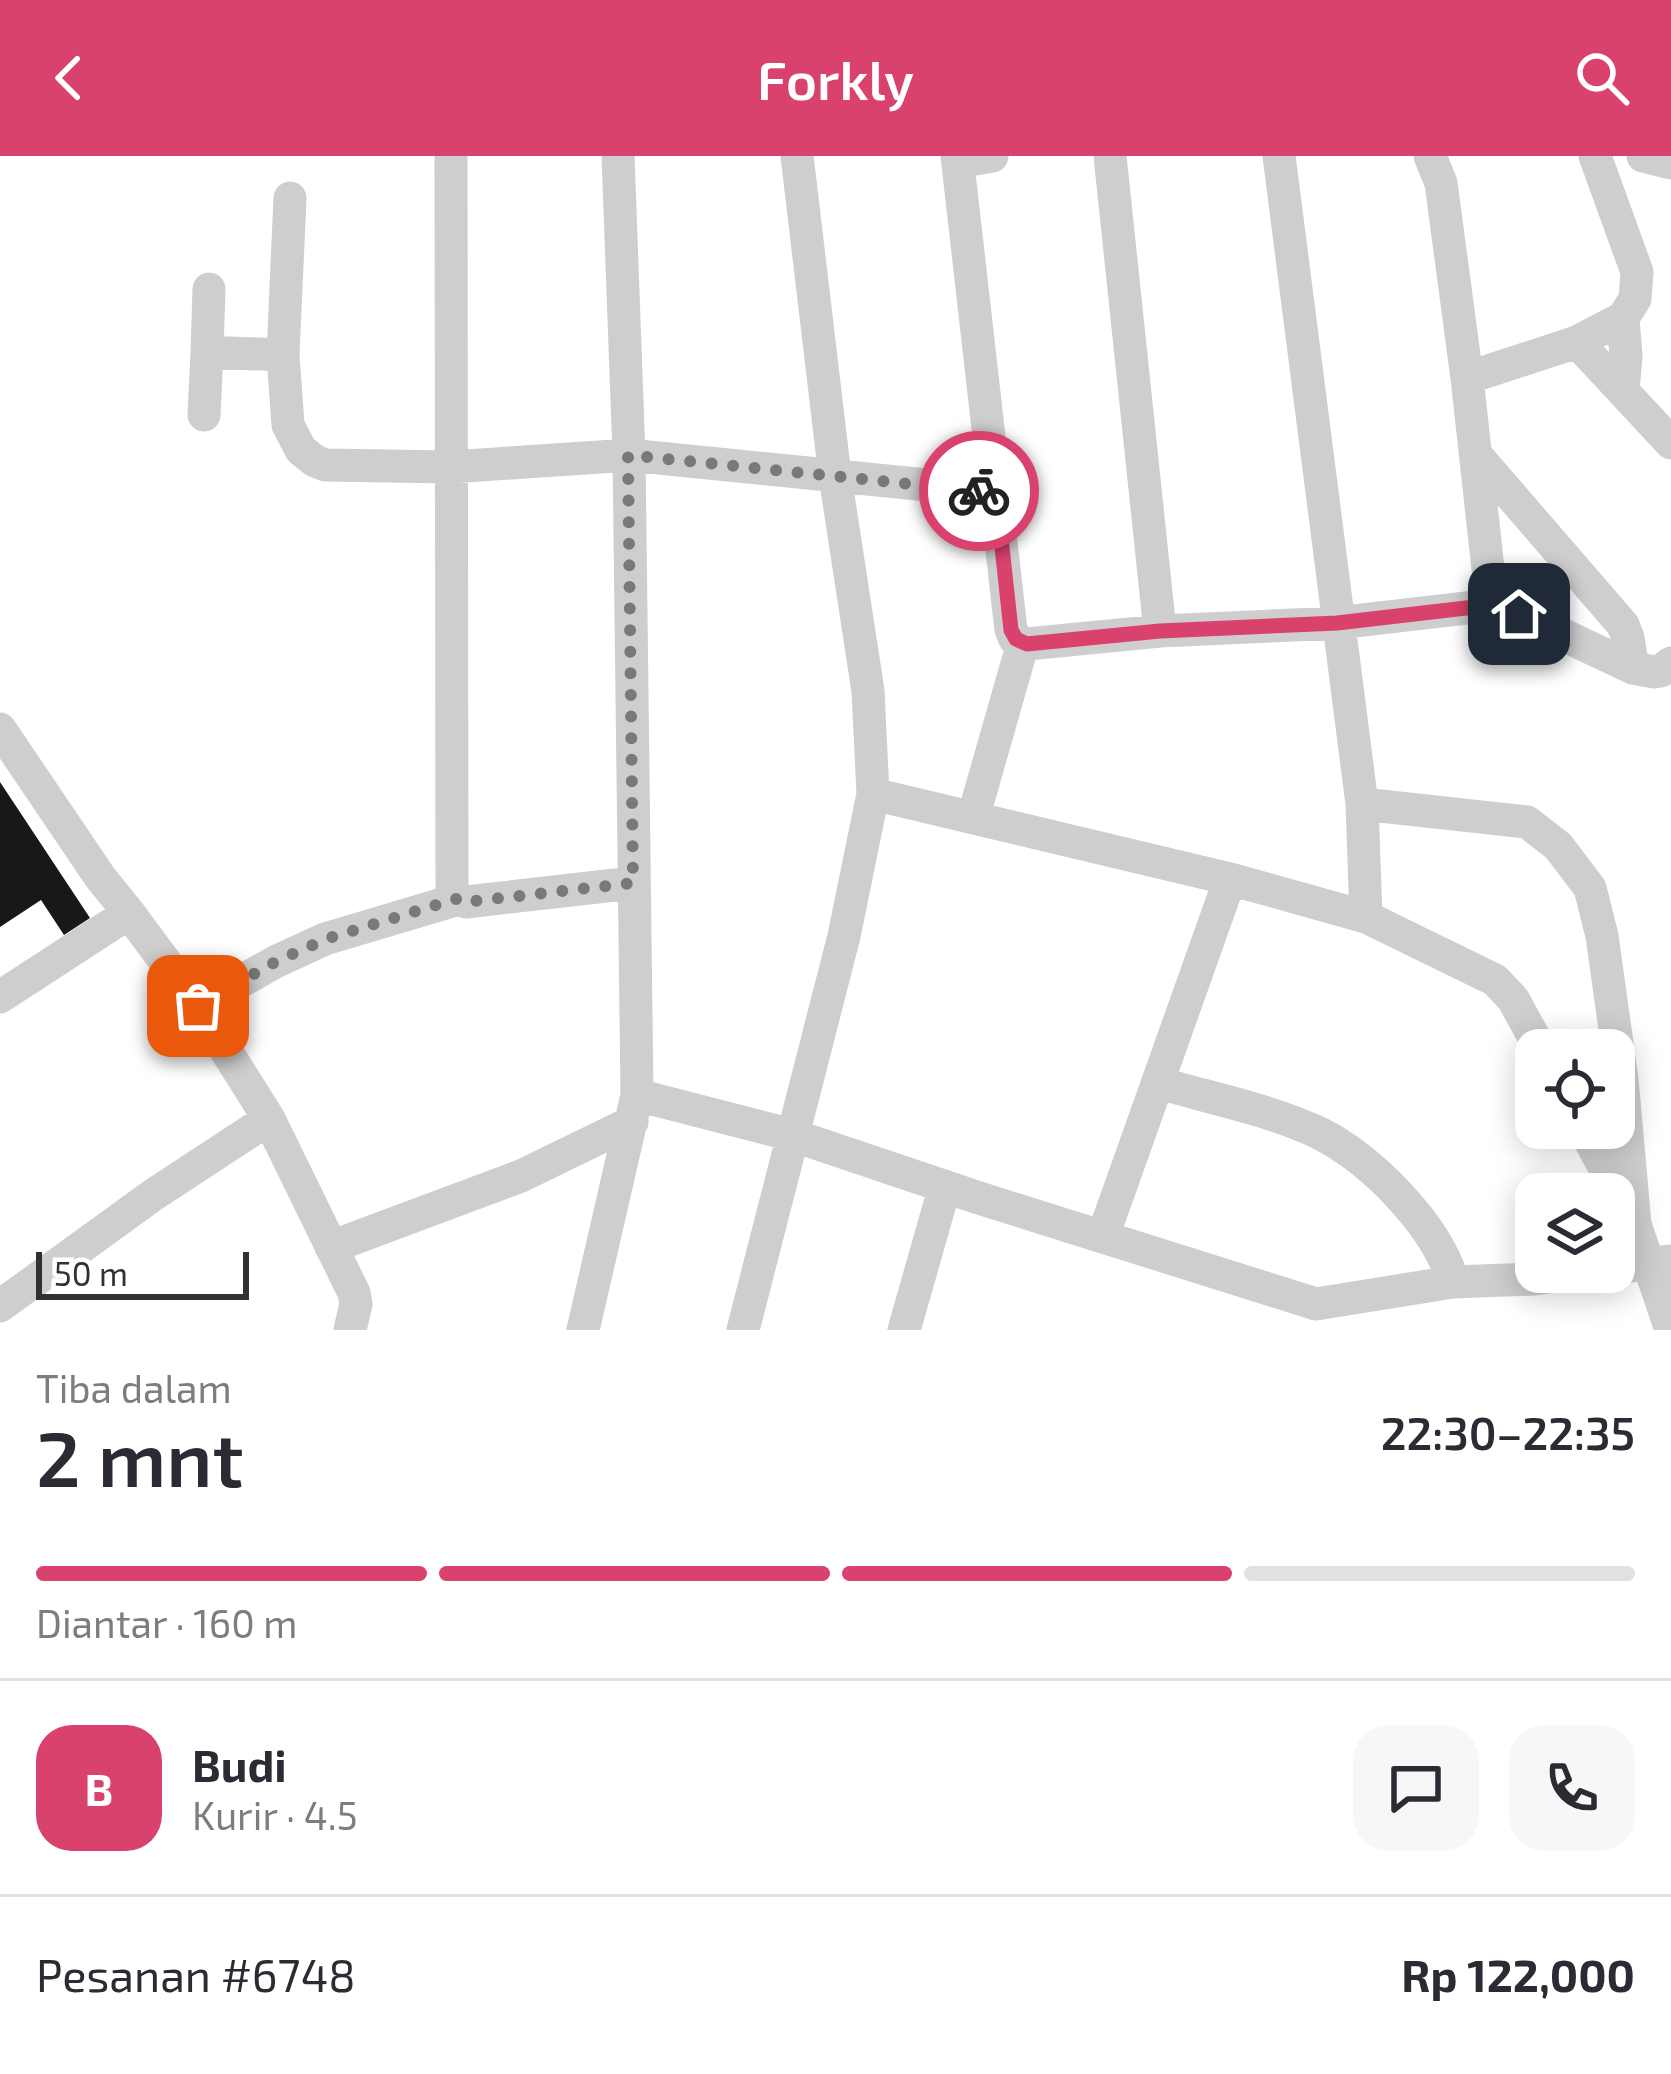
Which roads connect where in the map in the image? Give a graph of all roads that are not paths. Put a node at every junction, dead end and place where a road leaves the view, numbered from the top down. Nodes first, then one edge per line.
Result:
1 (451, 156) edge
2 (618, 156) edge
3 (797, 156) edge
4 (992, 156) edge
5 (1110, 156) edge
6 (1279, 156) edge
7 (1430, 156) edge
8 (1594, 156) edge
9 (1643, 156) edge
10 (958, 159) edge
11 (1671, 163) edge
12 (290, 199) dead end
13 (208, 289) dead end
14 (1623, 318) junction
15 (1577, 342) junction
16 (207, 352) junction
17 (283, 355) junction
18 (1467, 378) junction
19 (1623, 392) junction
20 (204, 416) dead end
21 (1671, 443) edge
22 (628, 455) junction
23 (1476, 455) junction
24 (450, 467) junction
25 (835, 476) junction
26 (996, 492) junction
27 (1492, 605) junction
28 (1337, 623) junction
29 (1160, 631) junction
30 (1023, 643) junction
31 (1659, 671) edge
32 (0, 729) edge
33 (873, 794) junction
34 (1362, 804) junction
35 (973, 818) junction
36 (1231, 879) junction
37 (633, 883) junction
38 (459, 898) junction
39 (129, 913) junction
40 (1366, 917) junction
41 (0, 997) edge
42 (198, 1006) junction
43 (1529, 1029) edge
44 (1159, 1083) junction
45 (634, 1108) junction
46 (269, 1119) junction
47 (792, 1135) junction
48 (1630, 1173) edge
49 (945, 1186) junction
50 (1635, 1224) edge
51 (1103, 1236) junction
52 (332, 1246) junction
53 (1660, 1262) edge
54 (1515, 1280) edge
55 (1453, 1282) junction
56 (0, 1306) edge
57 (1322, 1317) edge
58 (350, 1330) edge
59 (583, 1330) edge
60 (742, 1330) edge
61 (904, 1330) edge
62 (1671, 1330) edge

1 - 24 street
2 - 22 street
3 - 25 street
4 - 10 street
5 - 29 street
6 - 28 street
7 - 18 street
8 - 14 street
9 - 11 street
10 - 26 street
12 - 17 street
13 - 16 street
14 - 15 street
14 - 19 street
15 - 18 street
15 - 19 street
16 - 17 street
16 - 20 street
17 - 24 street
18 - 23 street
19 - 21 street
22 - 24 street
22 - 25 street
22 - 37 street
23 - 27 street
23 - 31 street
24 - 38 street
25 - 26 street
25 - 33 street
26 - 30 street
27 - 28 street
27 - 31 street
28 - 29 street
28 - 34 street
29 - 30 street
30 - 35 street
32 - 39 street
33 - 35 street
33 - 47 street
34 - 40 street
34 - 48 street
35 - 36 street
36 - 40 street
36 - 44 street
37 - 38 street
37 - 45 street
38 - 42 street
39 - 41 street
39 - 42 street
40 - 43 street
42 - 46 street
44 - 51 street
44 - 55 street
45 - 47 street
45 - 52 street
45 - 59 street
46 - 52 street
46 - 56 street
47 - 49 street
47 - 60 street
49 - 51 street
49 - 61 street
50 - 53 street
51 - 57 street
52 - 58 street
53 - 62 street
54 - 55 street
55 - 57 street

